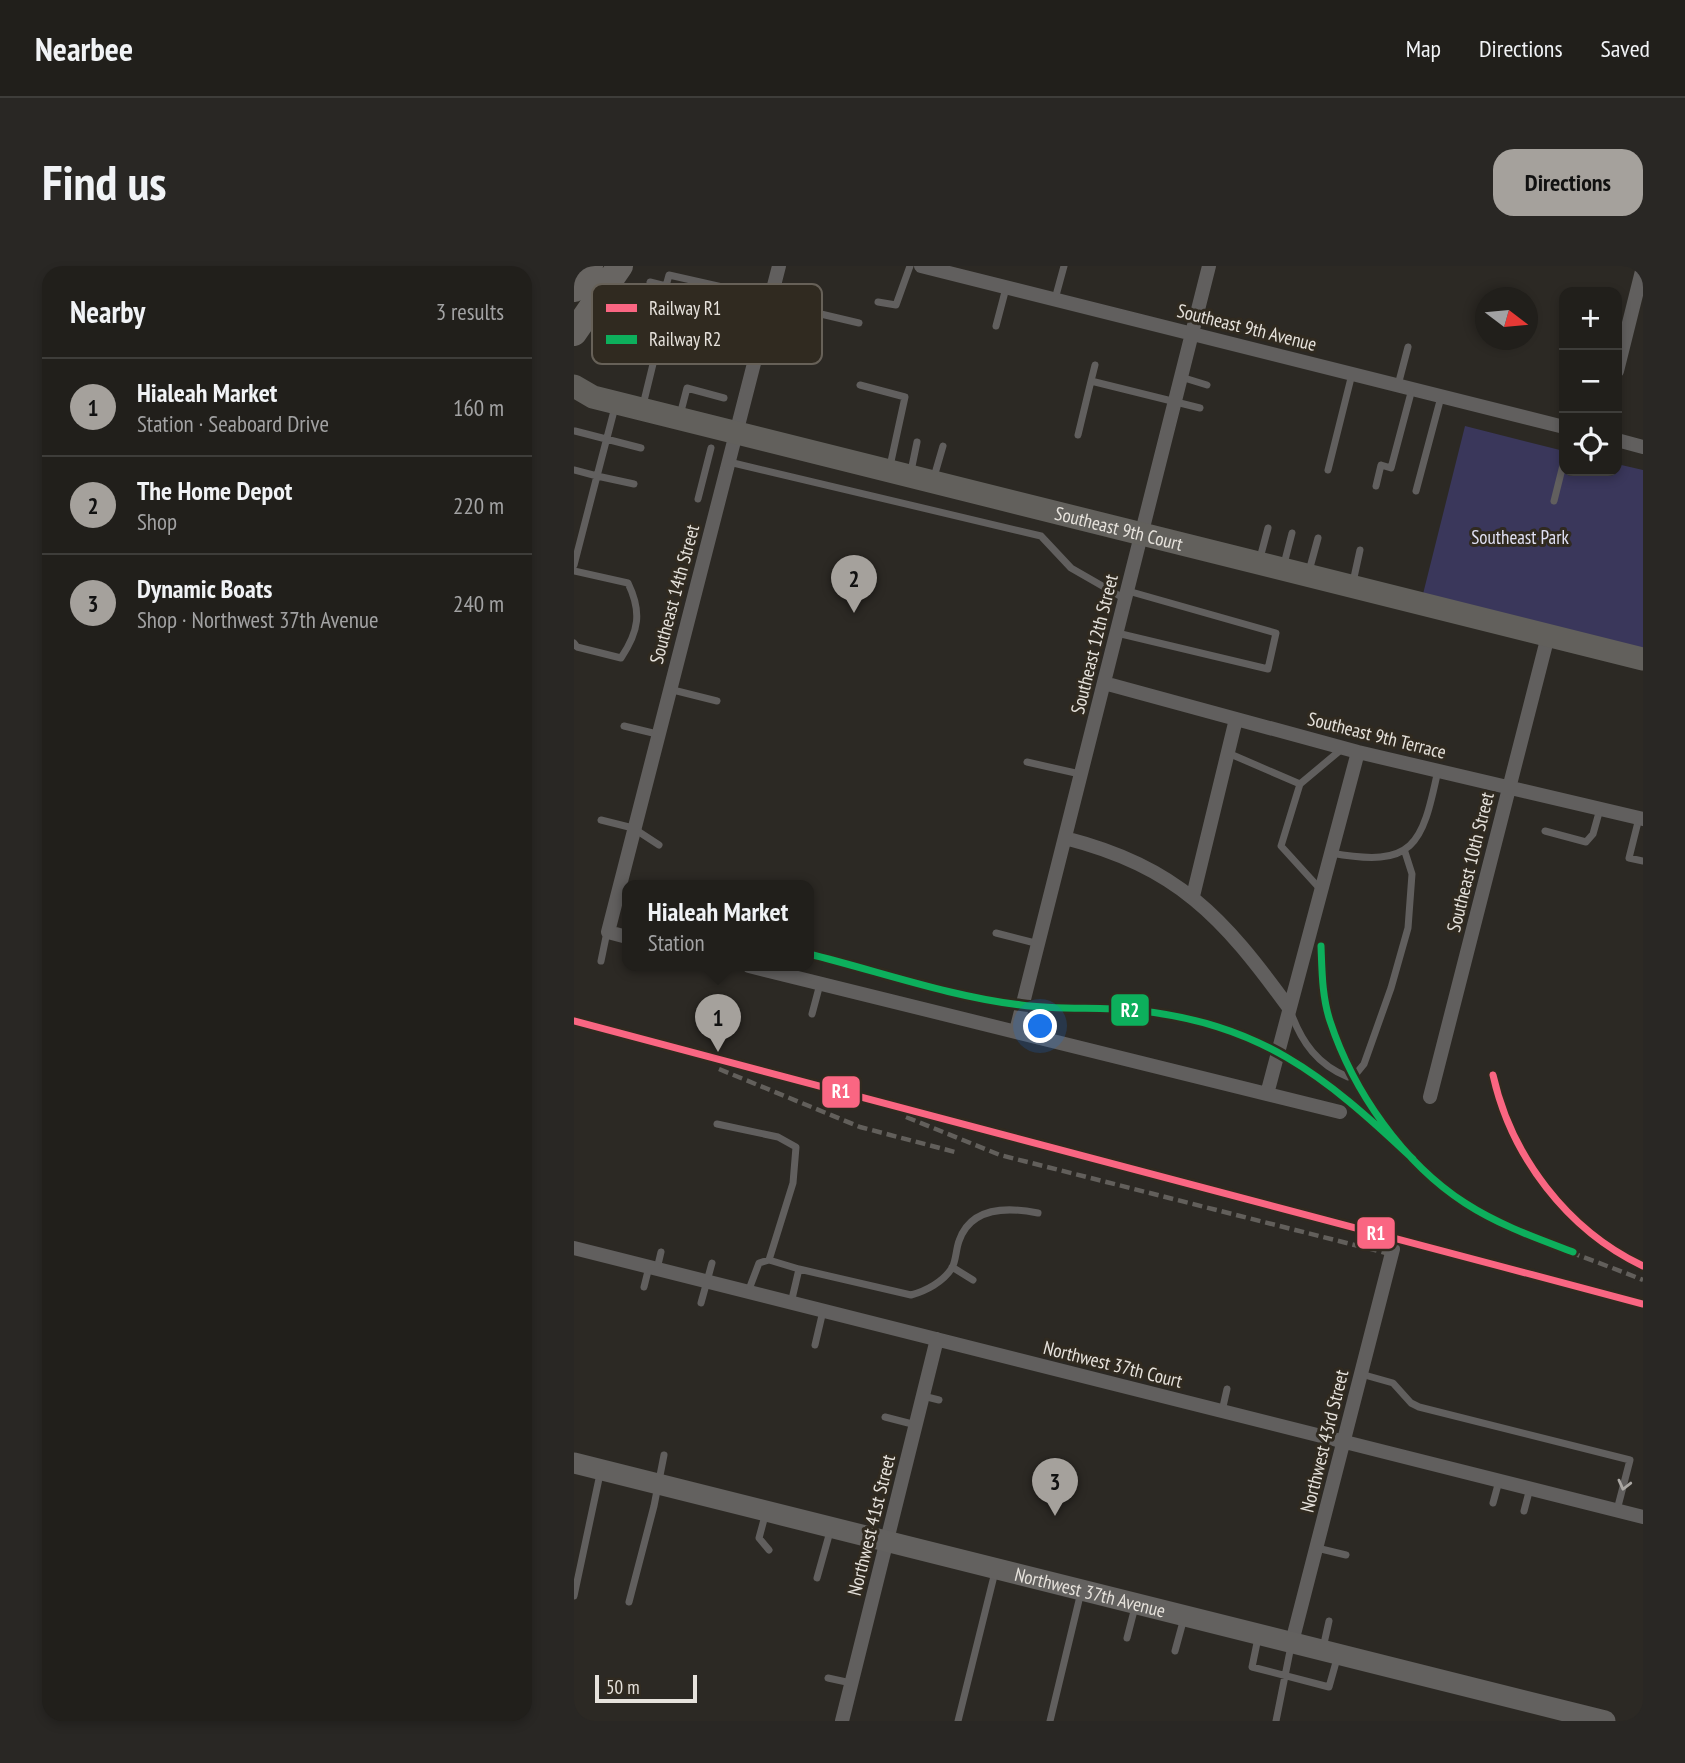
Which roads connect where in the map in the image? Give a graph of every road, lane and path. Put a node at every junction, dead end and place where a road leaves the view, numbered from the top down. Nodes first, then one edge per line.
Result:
1 (590, 266) edge
2 (620, 266) edge
3 (779, 266) edge
4 (910, 266) edge
5 (921, 266) edge
6 (1064, 266) edge
7 (1209, 266) edge
8 (1643, 267) edge
9 (650, 282) dead end
10 (608, 284) edge
11 (658, 284) edge
12 (667, 284) edge
13 (705, 284) edge
14 (774, 284) edge
15 (1006, 287) junction
16 (574, 289) edge
17 (1055, 299) junction
18 (878, 302) dead end
19 (592, 307) edge
20 (822, 313) edge
21 (859, 323) dead end
22 (996, 326) dead end
23 (574, 333) edge
24 (1192, 333) junction
25 (1408, 347) dead end
26 (1622, 351) edge
27 (653, 364) edge
28 (754, 364) edge
29 (1095, 365) dead end
30 (1352, 373) junction
31 (1181, 377) junction
32 (1091, 381) junction
33 (860, 385) dead end
34 (1207, 385) dead end
35 (1405, 387) junction
36 (580, 394) edge
37 (1441, 396) junction
38 (724, 398) dead end
39 (1175, 401) junction
40 (616, 402) junction
41 (1200, 408) dead end
42 (642, 409) junction
43 (679, 418) junction
44 (1559, 426) edge
45 (575, 431) edge
46 (736, 433) junction
47 (1078, 435) dead end
48 (607, 438) junction
49 (1622, 441) edge
50 (917, 442) dead end
51 (943, 446) dead end
52 (1643, 447) edge
53 (641, 448) dead end
54 (711, 448) dead end
55 (719, 467) junction
56 (574, 470) edge
57 (1328, 470) dead end
58 (900, 473) junction
59 (597, 476) junction
60 (1560, 476) edge
61 (933, 481) junction
62 (634, 484) dead end
63 (1376, 486) dead end
64 (1416, 491) dead end
65 (698, 499) dead end
66 (1554, 500) dead end
67 (1268, 527) dead end
68 (1142, 533) junction
69 (1292, 533) dead end
70 (1318, 538) dead end
71 (1360, 550) dead end
72 (1259, 562) junction
73 (574, 565) edge
74 (1283, 568) junction
75 (574, 571) edge
76 (1308, 575) junction
77 (1352, 586) junction
78 (1126, 595) junction
79 (1117, 633) junction
80 (1548, 636) junction
81 (574, 643) edge
82 (1643, 659) edge
83 (1104, 683) junction
84 (669, 688) junction
85 (717, 701) dead end
86 (1236, 719) junction
87 (624, 726) dead end
88 (657, 734) junction
89 (1343, 748) junction
90 (1358, 752) junction
91 (1228, 753) junction
92 (1027, 762) dead end
93 (1438, 770) junction
94 (1081, 775) junction
95 (1300, 784) junction
96 (1509, 787) junction
97 (1601, 808) junction
98 (1641, 818) edge
99 (601, 820) dead end
100 (633, 828) junction
101 (1545, 831) dead end
102 (1065, 838) junction
103 (659, 845) dead end
104 (1405, 852) junction
105 (1331, 853) junction
106 (1643, 861) edge
107 (1321, 890) junction
108 (1193, 895) junction
109 (608, 932) junction
110 (996, 933) dead end
111 (622, 935) edge
112 (1039, 944) junction
113 (601, 961) dead end
114 (769, 971) edge
115 (820, 984) junction
116 (1289, 1008) junction
117 (812, 1014) dead end
118 (1016, 1031) junction
119 (1267, 1094) junction
120 (1430, 1097) dead end
121 (1340, 1112) dead end
122 (717, 1124) dead end
123 (1038, 1213) dead end
124 (574, 1248) edge
125 (1392, 1249) dead end
126 (661, 1252) dead end
127 (769, 1260) junction
128 (712, 1263) dead end
129 (952, 1267) junction
130 (653, 1268) junction
131 (799, 1269) junction
132 (973, 1280) dead end
133 (707, 1282) junction
134 (644, 1287) dead end
135 (748, 1292) junction
136 (701, 1303) dead end
137 (791, 1303) junction
138 (823, 1311) junction
139 (937, 1339) junction
140 (815, 1345) dead end
141 (1361, 1374) junction
142 (1227, 1389) dead end
143 (923, 1396) junction
144 (939, 1400) dead end
145 (1221, 1412) junction
146 (885, 1417) dead end
147 (916, 1425) junction
148 (1344, 1443) junction
149 (664, 1455) dead end
150 (574, 1463) edge
151 (601, 1470) junction
152 (1499, 1480) junction
153 (659, 1484) junction
154 (1530, 1488) junction
155 (1493, 1503) dead end
156 (1617, 1510) junction
157 (1524, 1511) dead end
158 (766, 1512) junction
159 (1643, 1517) edge
160 (832, 1528) junction
161 (887, 1541) junction
162 (1317, 1548) junction
163 (769, 1550) dead end
164 (1346, 1555) dead end
165 (996, 1568) junction
166 (817, 1578) dead end
167 (1081, 1590) junction
168 (574, 1596) edge
169 (629, 1602) dead end
170 (1136, 1603) junction
171 (1184, 1616) junction
172 (1329, 1621) dead end
173 (1259, 1634) junction
174 (1127, 1638) dead end
175 (1292, 1642) junction
176 (1175, 1651) dead end
177 (1331, 1652) junction
178 (1285, 1676) junction
179 (828, 1678) dead end
180 (851, 1684) junction
181 (842, 1721) edge
182 (958, 1721) edge
183 (1050, 1721) edge
184 (1276, 1721) edge
185 (1605, 1721) edge

1 - 16 highway
2 - 10 highway
3 - 14 street, Southeast 14th Street
4 - 18 lane
5 - 15 street, Southeast 9th Avenue
6 - 17 lane
7 - 24 street, Southeast 12th Street
8 - 26 street
9 - 11 lane
12 - 13 lane
15 - 17 street, Southeast 9th Avenue
15 - 22 lane
17 - 24 street, Southeast 9th Avenue
19 - 23 highway
20 - 21 lane
24 - 30 street, Southeast 9th Avenue
24 - 31 street, Southeast 12th Street
25 - 35 lane
27 - 42 lane
28 - 46 street, Southeast 14th Street
29 - 32 lane
30 - 35 street, Southeast 9th Avenue
30 - 57 lane
31 - 34 lane
31 - 39 street, Southeast 12th Street
32 - 39 lane
32 - 47 lane
33 - 58 lane
35 - 37 street, Southeast 9th Avenue
35 - 63 lane
36 - 40 main road, Southeast 9th Court
37 - 44 street, Southeast 9th Avenue
37 - 64 lane
38 - 43 lane
39 - 41 lane
39 - 68 street, Southeast 12th Street
40 - 42 main road, Southeast 9th Court
40 - 48 lane
42 - 43 main road, Southeast 9th Court
43 - 46 main road, Southeast 9th Court
45 - 48 lane
46 - 55 street, Southeast 14th Street
46 - 58 main road, Southeast 9th Court
48 - 53 lane
48 - 59 lane
49 - 52 street
50 - 58 lane
51 - 61 lane
54 - 55 lane
55 - 65 lane
55 - 78 lane
55 - 84 street, Southeast 14th Street
56 - 59 lane
58 - 61 main road, Southeast 9th Court
59 - 62 lane
59 - 73 lane
60 - 66 lane
61 - 68 main road, Southeast 9th Court
67 - 72 lane
68 - 72 main road, Southeast 9th Court
68 - 78 street, Southeast 12th Street
69 - 74 lane
70 - 76 lane
71 - 77 lane
72 - 74 main road, Southeast 9th Court
74 - 76 main road, Southeast 9th Court
75 - 81 lane
76 - 77 main road, Southeast 9th Court
77 - 80 main road, Southeast 9th Court
78 - 79 street, Southeast 12th Street
78 - 79 lane
79 - 83 street, Southeast 12th Street
80 - 82 main road, Southeast 9th Court
80 - 96 street, Southeast 10th Street
83 - 86 street, Southeast 9th Terrace
83 - 94 street, Southeast 12th Street
84 - 85 lane
84 - 88 street, Southeast 14th Street
86 - 89 street, Southeast 9th Terrace
86 - 91 street
87 - 88 lane
88 - 100 street, Southeast 14th Street
89 - 90 street, Southeast 9th Terrace
89 - 95 lane
90 - 93 street, Southeast 9th Terrace
90 - 105 street
91 - 95 lane
91 - 108 street
92 - 94 lane
93 - 96 street, Southeast 9th Terrace
93 - 104 lane
94 - 102 street, Southeast 12th Street
95 - 107 lane
96 - 97 street, Southeast 9th Terrace
96 - 120 street, Southeast 10th Street
97 - 98 street, Southeast 9th Terrace
97 - 101 lane
98 - 106 lane
99 - 100 lane
100 - 103 lane
100 - 109 street, Southeast 14th Street
102 - 108 street
102 - 112 street, Southeast 12th Street
104 - 105 lane
104 - 116 lane
105 - 107 street
107 - 116 street
108 - 116 street
109 - 111 street
109 - 113 lane
110 - 112 lane
112 - 118 street, Southeast 12th Street
114 - 115 street
115 - 117 lane
115 - 118 street
116 - 119 street
118 - 119 street
119 - 121 street
122 - 127 lane
123 - 129 lane
124 - 130 street, Northwest 37th Court
125 - 141 street, Northwest 43rd Street
126 - 130 lane
127 - 131 lane
127 - 135 lane
128 - 133 lane
129 - 131 lane
129 - 132 lane
130 - 133 street, Northwest 37th Court
130 - 134 lane
131 - 137 lane
133 - 135 street, Northwest 37th Court
133 - 136 lane
135 - 137 street, Northwest 37th Court
137 - 138 street, Northwest 37th Court
138 - 139 street, Northwest 37th Court
138 - 140 lane
139 - 143 street, Northwest 41st Street
139 - 145 street, Northwest 37th Court
141 - 148 street, Northwest 43rd Street
141 -> 156 lane
142 - 145 lane
143 - 144 lane
143 - 147 street, Northwest 41st Street
145 - 148 street, Northwest 37th Court
146 - 147 lane
147 - 161 street, Northwest 41st Street
148 - 152 street, Northwest 37th Court
148 - 162 street, Northwest 43rd Street
149 - 153 lane
150 - 151 street, Northwest 37th Avenue
151 - 153 street, Northwest 37th Avenue
151 - 168 lane
152 - 154 street, Northwest 37th Court
152 - 155 lane
153 - 158 street, Northwest 37th Avenue
153 - 169 lane
154 - 156 street, Northwest 37th Court
154 - 157 lane
156 - 159 street, Northwest 37th Court
158 - 160 street, Northwest 37th Avenue
158 - 163 lane
160 - 161 street, Northwest 37th Avenue
160 - 166 lane
161 - 165 street, Northwest 37th Avenue
161 - 180 street, Northwest 41st Street
162 - 164 lane
162 - 175 street, Northwest 43rd Street
165 - 167 street, Northwest 37th Avenue
165 - 182 lane
167 - 170 street, Northwest 37th Avenue
167 - 183 lane
170 - 171 street, Northwest 37th Avenue
170 - 174 lane
171 - 173 street, Northwest 37th Avenue
171 - 176 lane
172 - 177 lane
173 - 175 street, Northwest 37th Avenue
173 - 178 lane
175 - 177 street, Northwest 37th Avenue
175 - 178 lane
177 - 178 lane
177 - 185 street, Northwest 37th Avenue
178 - 184 lane
179 - 180 lane
180 - 181 street, Northwest 41st Street

